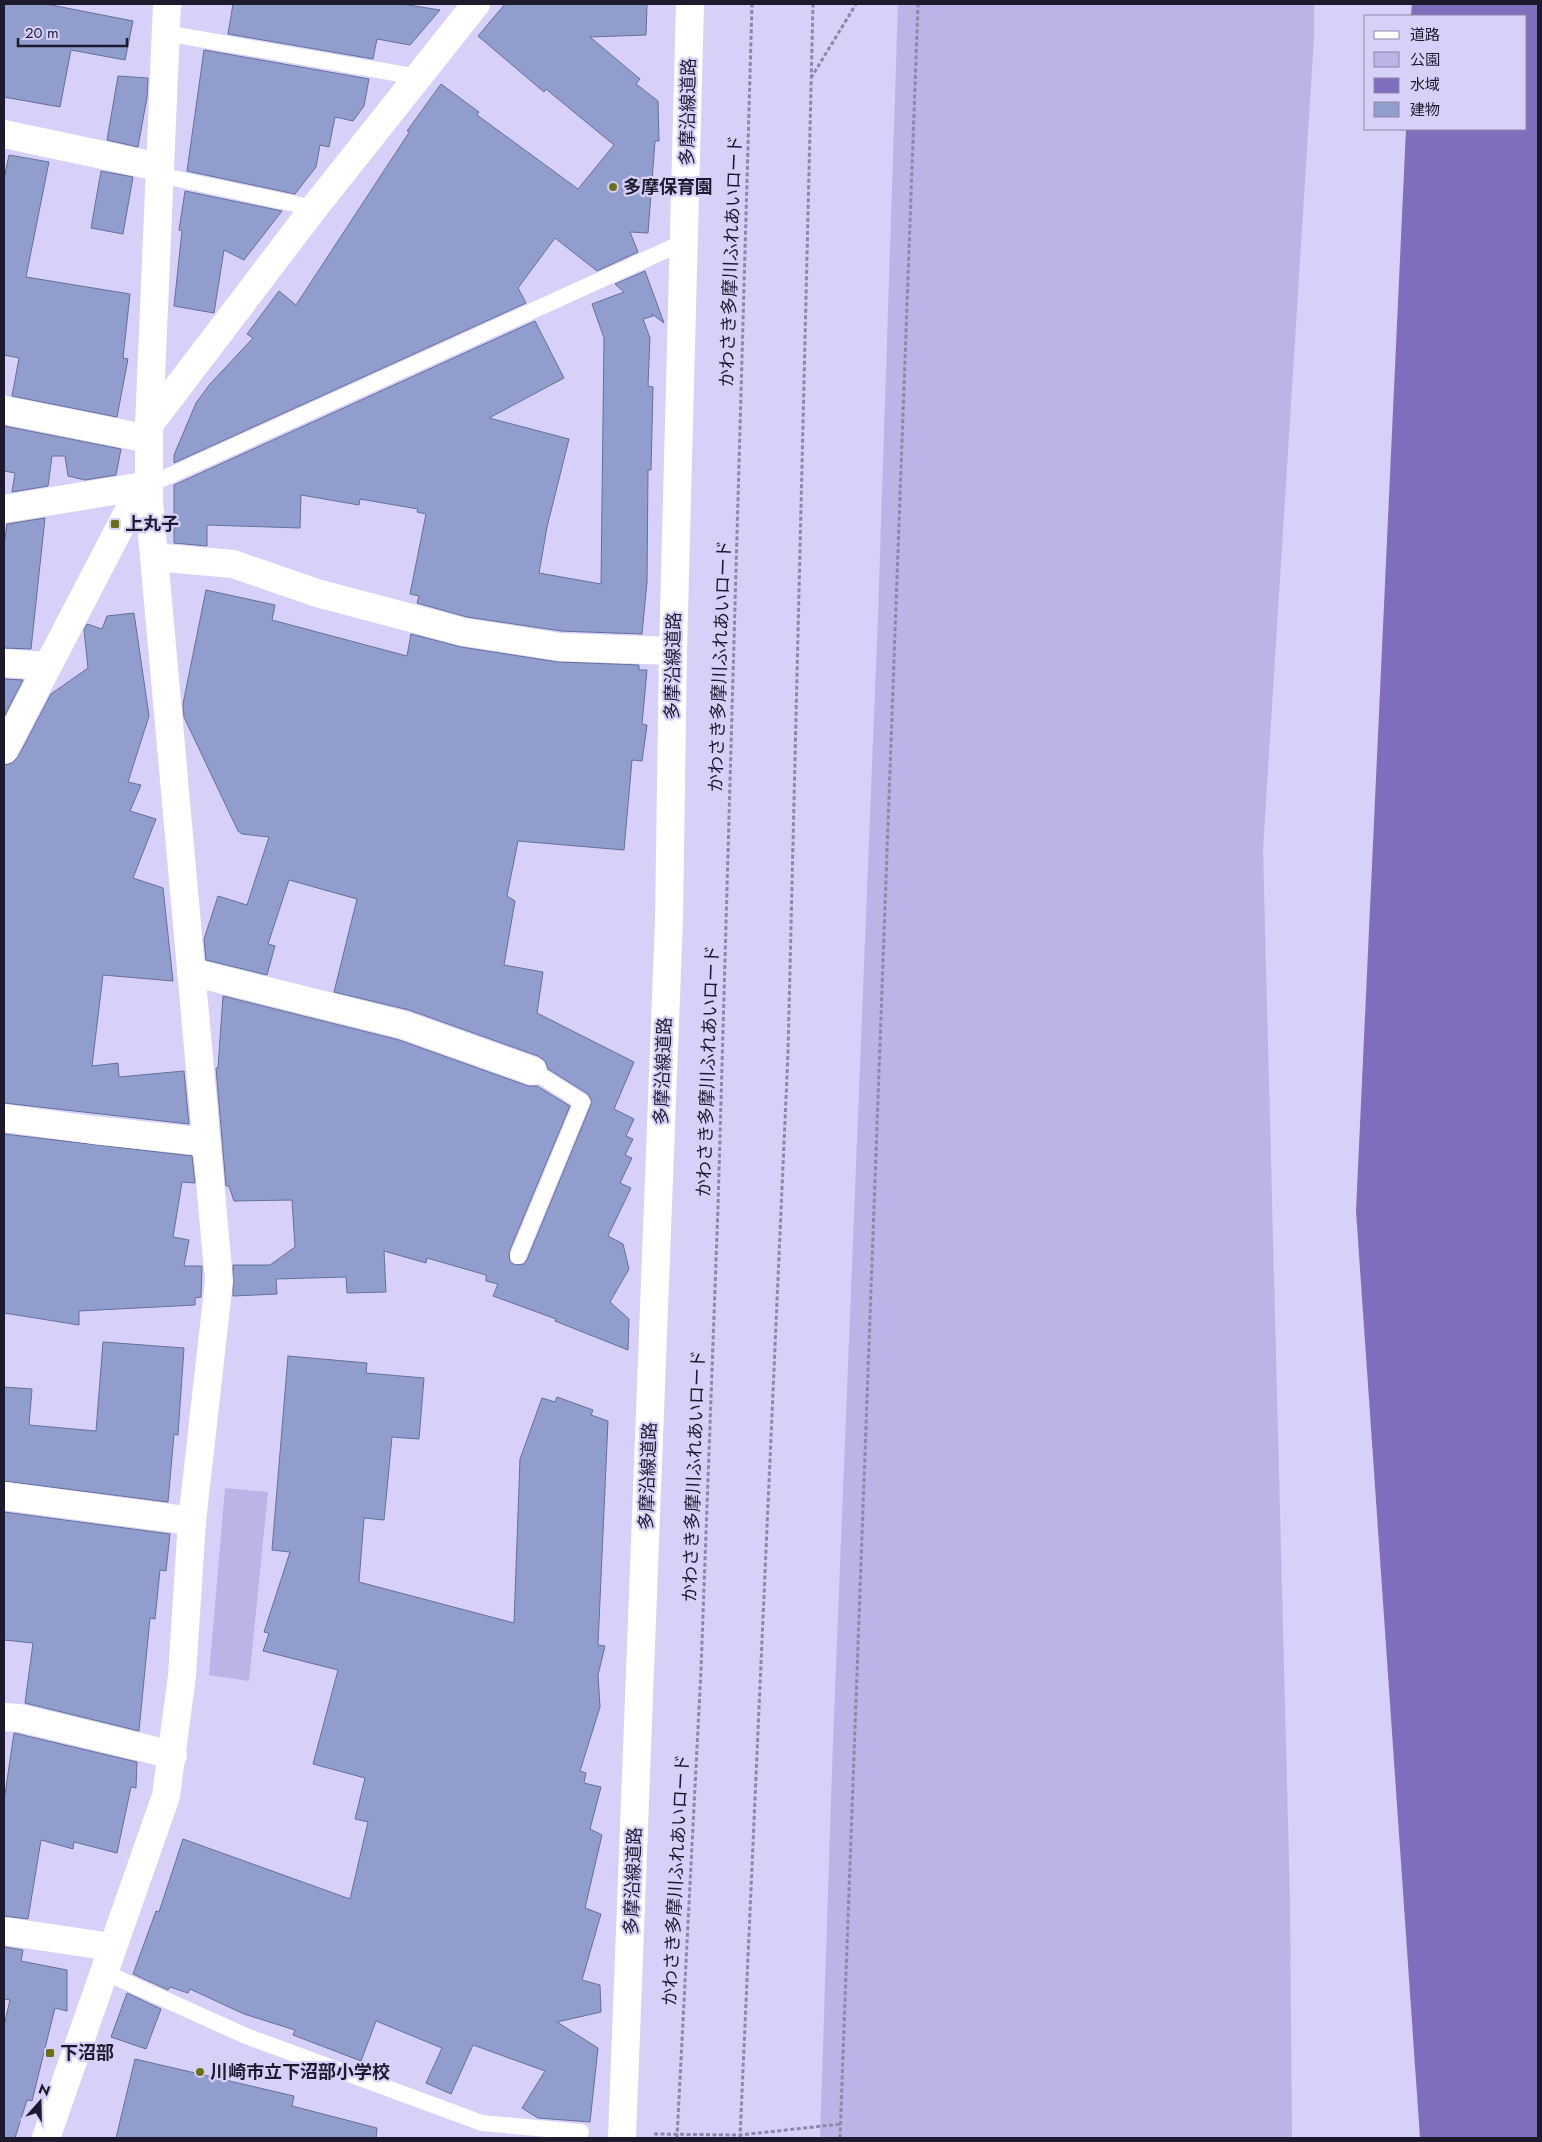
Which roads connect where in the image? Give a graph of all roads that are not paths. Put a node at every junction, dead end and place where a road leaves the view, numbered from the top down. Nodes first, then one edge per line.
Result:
1 (167, 4) edge
2 (476, 4) edge
3 (690, 4) edge
4 (165, 33) junction
5 (418, 77) junction
6 (4, 134) edge
7 (159, 171) junction
8 (314, 208) junction
9 (684, 242) junction
10 (4, 410) edge
11 (149, 432) junction
12 (148, 485) junction
13 (4, 509) edge
14 (154, 558) junction
15 (673, 651) junction
16 (4, 663) edge
17 (48, 666) junction
18 (4, 750) edge
19 (191, 972) junction
20 (533, 1070) joint
21 (4, 1118) edge
22 (206, 1142) junction
23 (518, 1256) dead end
24 (4, 1496) edge
25 (192, 1521) junction
26 (4, 1717) edge
27 (173, 1755) junction
28 (4, 1931) edge
29 (108, 1959) junction
30 (581, 2132) dead end
31 (46, 2138) edge
32 (622, 2138) edge

1 - 4 street
2 - 5 street
3 - 9 street, 多摩沿線道路
4 - 5 lane
4 - 7 street
5 - 8 street
6 - 7 street
7 - 8 lane
7 - 11 street
8 - 11 street
9 - 12 lane
9 - 15 street, 多摩沿線道路
10 - 11 street
11 - 12 street
12 - 13 street
12 - 14 street
12 - 17 street
14 - 15 street
14 - 19 street
15 - 32 street, 多摩沿線道路
16 - 17 street
17 - 18 street
19 - 20 street
19 - 22 street
20 - 23 lane
21 - 22 street
22 - 25 street
24 - 25 street
25 - 27 street
26 - 27 street
27 - 29 street
28 - 29 street
29 - 30 lane
29 - 31 street

